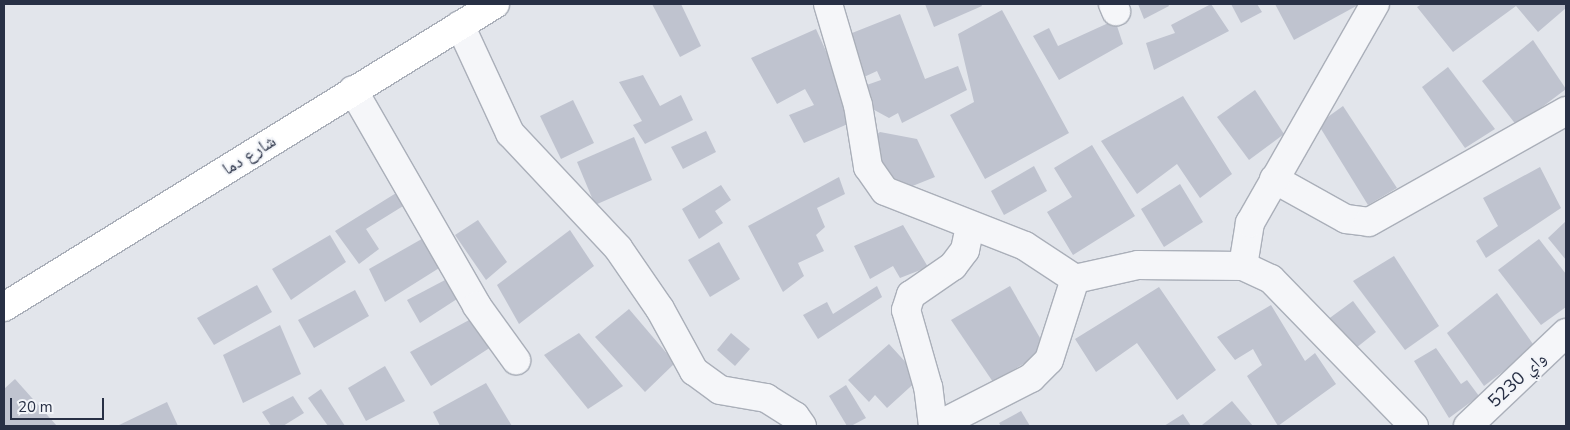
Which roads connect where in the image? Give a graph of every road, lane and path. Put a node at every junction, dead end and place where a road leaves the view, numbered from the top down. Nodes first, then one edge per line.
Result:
1 (495, 4) edge
2 (828, 4) edge
3 (1375, 4) edge
4 (460, 25) junction
5 (354, 90) junction
6 (1566, 111) edge
7 (1274, 179) junction
8 (970, 226) junction
9 (1243, 266) junction
10 (1075, 279) junction
11 (4, 307) edge
12 (1566, 333) edge
13 (516, 360) dead end
14 (793, 423) edge
15 (933, 426) edge
16 (937, 426) edge
17 (1414, 426) edge
18 (1468, 426) edge

1 - 4 main road, شارع دما
2 - 8 street
3 - 7 street
4 - 5 main road, شارع دما
4 - 14 street
5 - 11 main road, شارع دما
5 - 13 street
6 - 7 street
7 - 9 street
8 - 10 street
8 - 15 street
9 - 10 street
9 - 17 street
10 - 16 street
12 - 18 street, واي 5230

